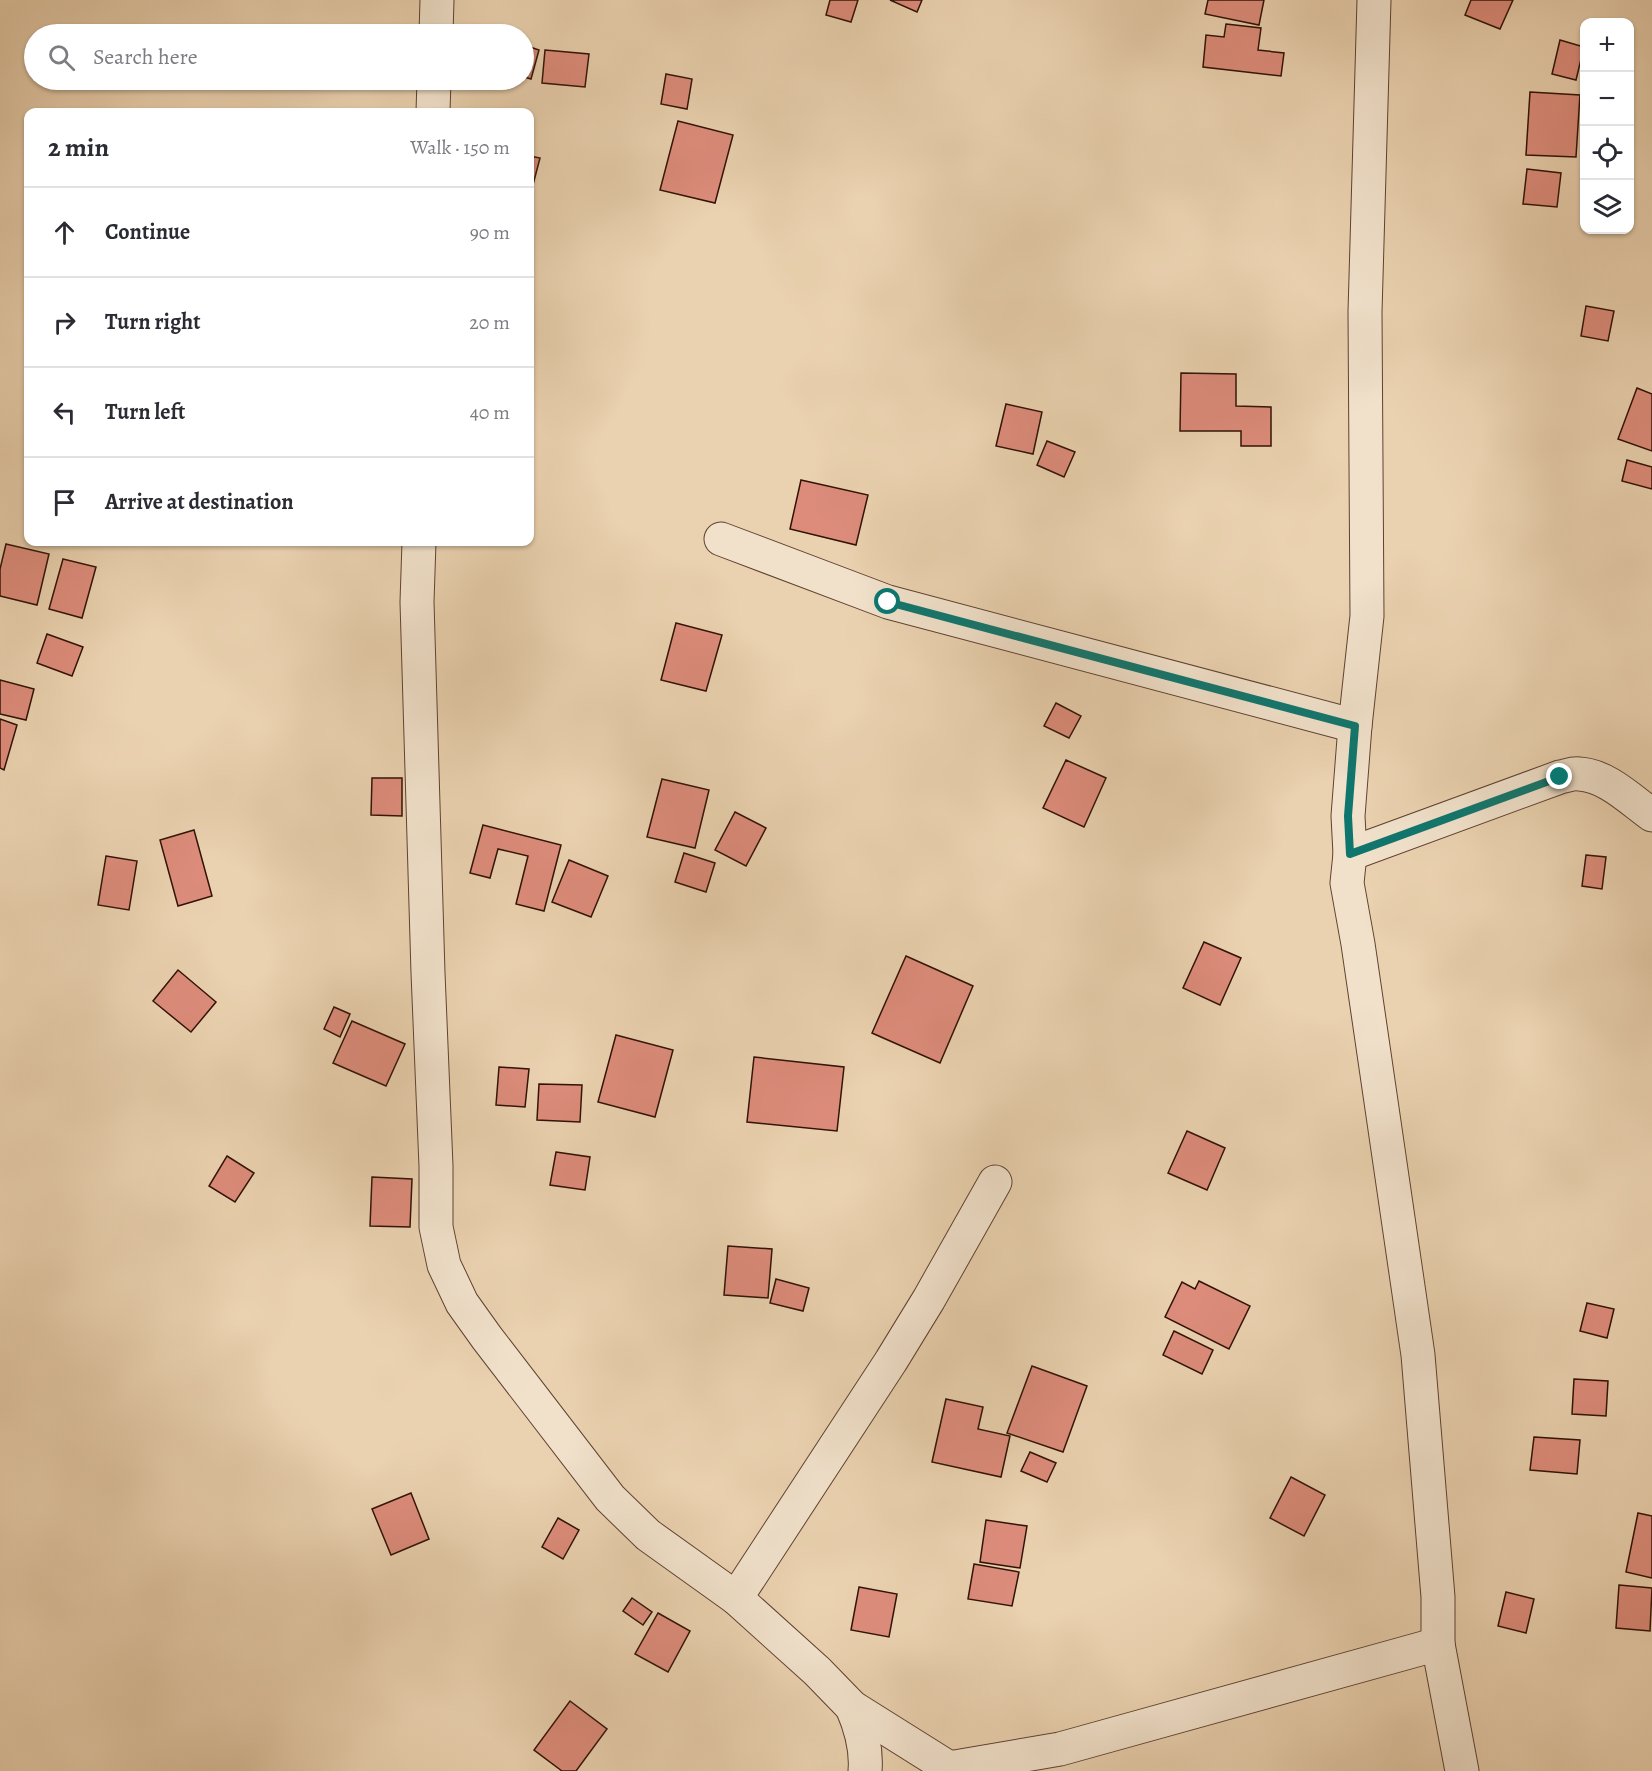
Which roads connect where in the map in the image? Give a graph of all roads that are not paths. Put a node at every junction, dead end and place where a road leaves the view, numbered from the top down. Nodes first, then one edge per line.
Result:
1 (437, 0) edge
2 (1374, 0) edge
3 (436, 24) edge
4 (434, 90) edge
5 (433, 108) edge
6 (722, 539) dead end
7 (419, 546) edge
8 (1355, 726) junction
9 (1652, 815) edge
10 (1350, 854) junction
11 (995, 1182) dead end
12 (736, 1598) junction
13 (1438, 1644) junction
14 (852, 1707) junction
15 (952, 1769) edge
16 (865, 1771) edge
17 (1462, 1771) edge

1 - 3 street
2 - 8 street
4 - 5 street
6 - 8 street
7 - 12 street
8 - 10 street
9 - 10 street
10 - 13 street
11 - 12 street
12 - 14 street
13 - 15 street
13 - 17 street
14 - 15 street
14 - 16 street

